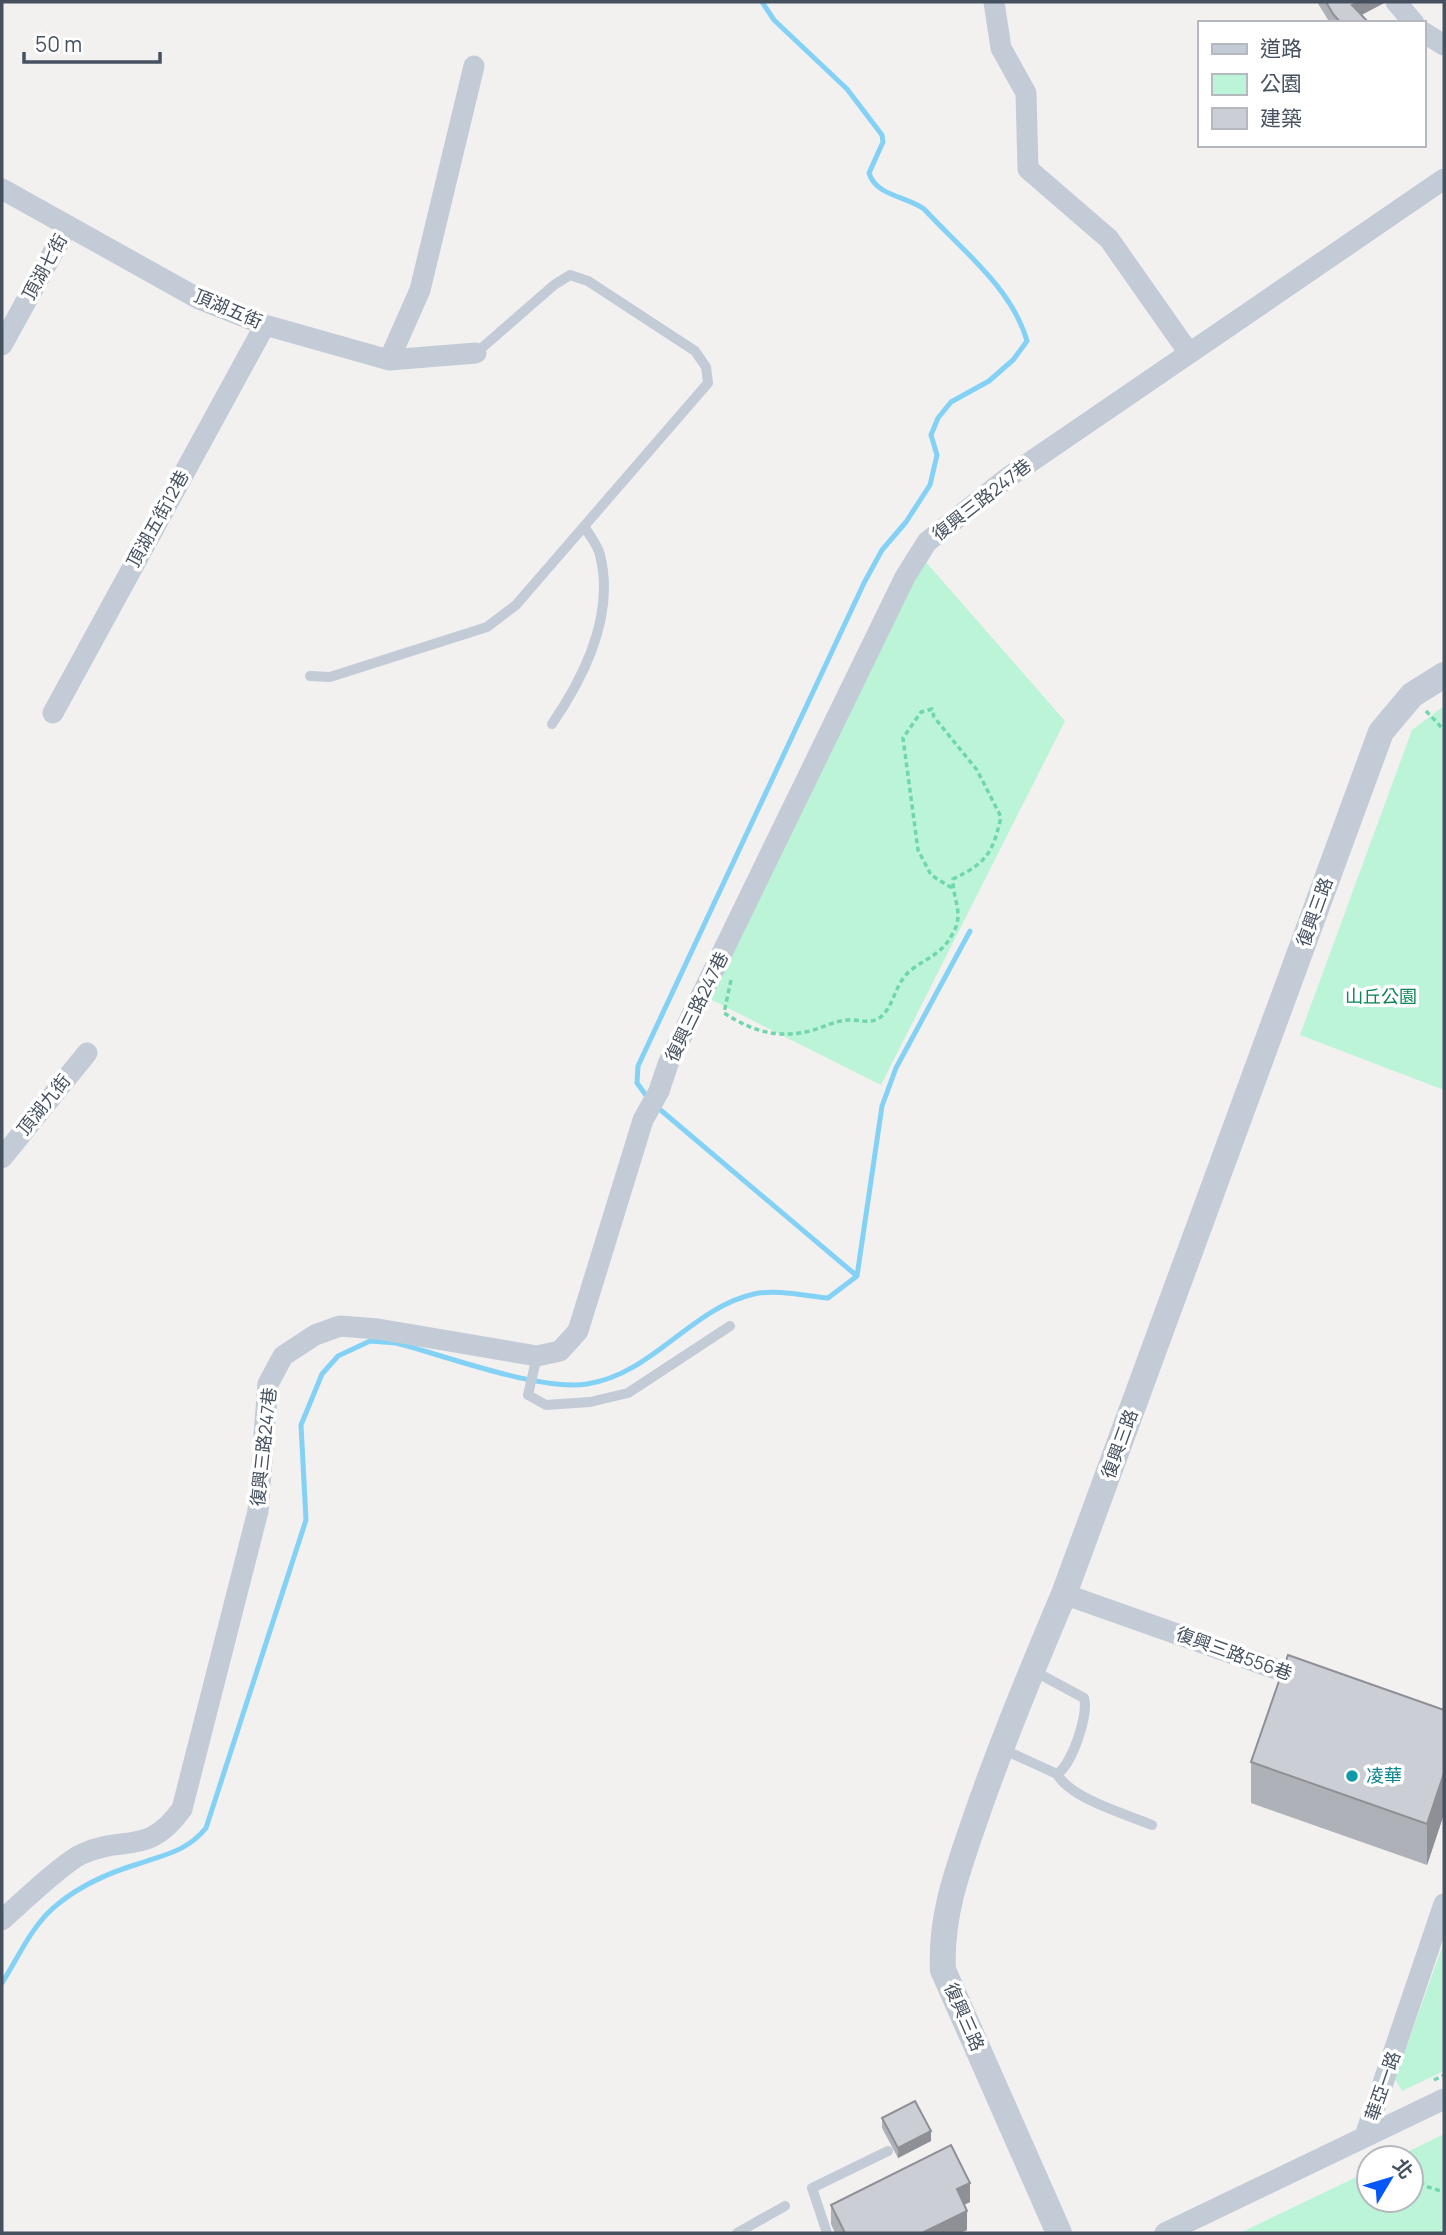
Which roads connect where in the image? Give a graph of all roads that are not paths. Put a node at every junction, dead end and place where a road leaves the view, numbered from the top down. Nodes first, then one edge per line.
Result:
1 (994, 2) edge
2 (1396, 2) edge
3 (1412, 21) edge
4 (1425, 33) edge
5 (1444, 44) edge
6 (474, 66) dead end
7 (1444, 179) edge
8 (2, 190) edge
9 (67, 227) junction
10 (265, 326) junction
11 (2, 345) edge
12 (476, 354) joint
13 (1189, 354) junction
14 (389, 360) junction
15 (584, 526) junction
16 (1444, 675) edge
17 (310, 676) dead end
18 (53, 713) dead end
19 (552, 724) dead end
20 (87, 1053) dead end
21 (2, 1158) edge
22 (730, 1326) dead end
23 (534, 1364) junction
24 (1064, 1594) junction
25 (1032, 1670) junction
26 (1328, 1688) edge
27 (1000, 1748) junction
28 (1057, 1774) junction
29 (1152, 1825) dead end
30 (1444, 1904) edge
31 (2, 1920) edge
32 (1444, 2099) edge
33 (1366, 2136) junction
34 (888, 2151) dead end
35 (785, 2206) dead end
36 (737, 2233) edge
37 (827, 2233) edge
38 (1059, 2233) edge
39 (1165, 2233) edge

1 - 13 street
2 - 3 street
4 - 5 street
6 - 14 street
7 - 13 street, 復興三路247巷
8 - 9 street, 頂湖五街
9 - 10 street, 頂湖五街
9 - 11 street, 頂湖七街
10 - 14 street, 頂湖五街
10 - 18 street, 頂湖五街12巷
12 - 14 street, 頂湖五街
12 - 15 lane
13 - 23 street, 復興三路247巷
15 - 17 lane
15 - 19 lane
16 - 24 street, 復興三路
20 - 21 street, 頂湖九街
22 - 23 lane
23 - 31 street, 復興三路247巷
24 - 25 street, 復興三路
24 - 26 street, 復興三路556巷
25 - 27 street, 復興三路
25 - 28 lane
27 - 28 lane
27 - 38 street, 復興三路
28 - 29 lane
30 - 33 street, 華亞一路
32 - 33 street
33 - 39 street, 華亞一路
34 - 37 lane
35 - 36 lane

